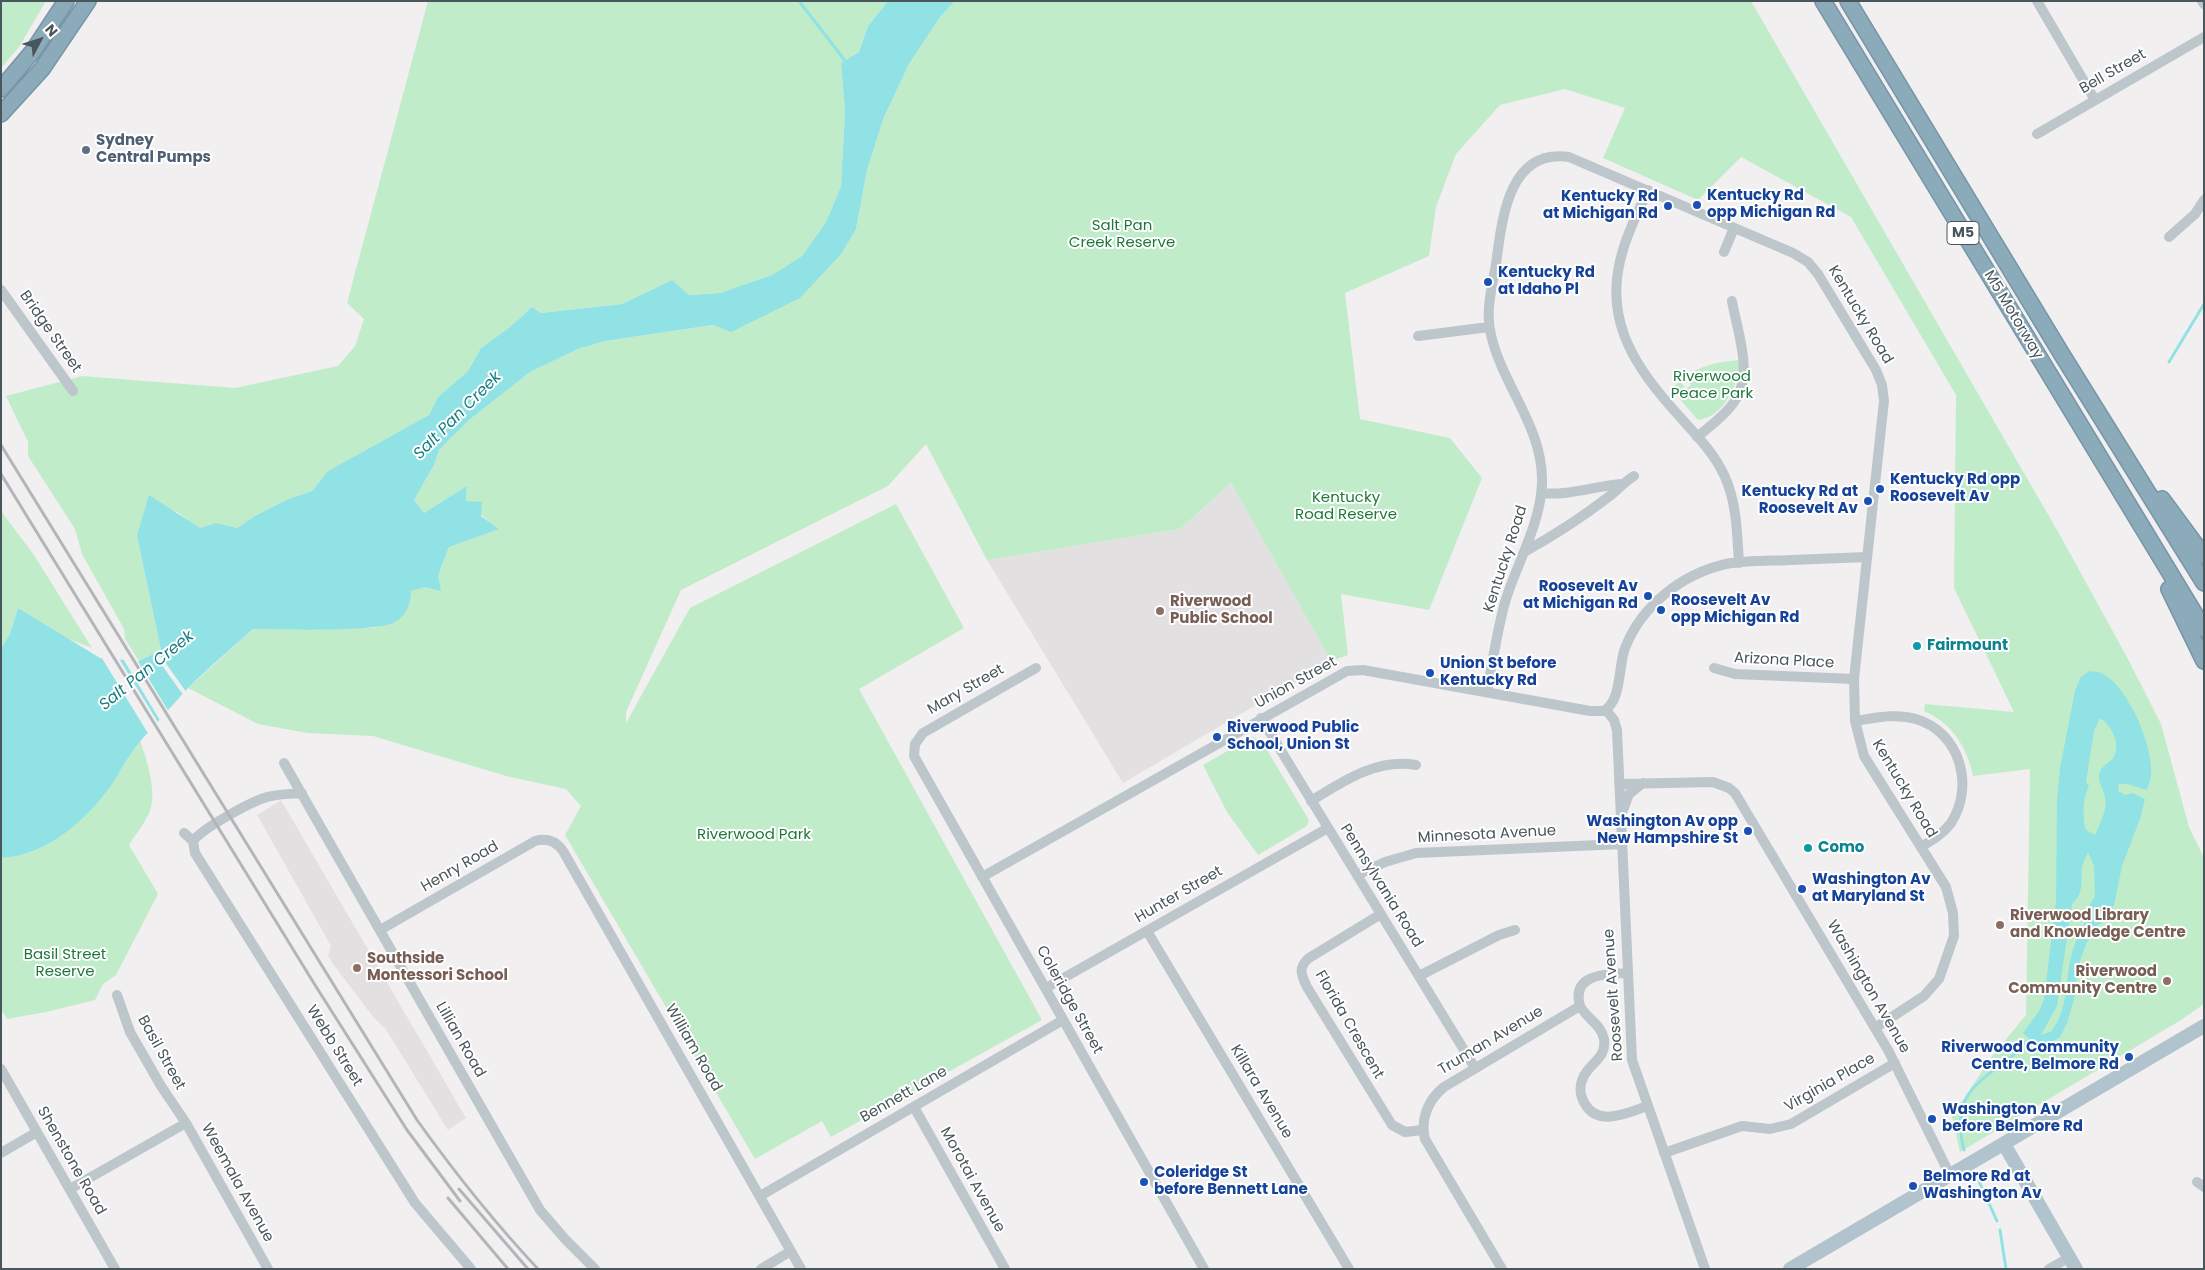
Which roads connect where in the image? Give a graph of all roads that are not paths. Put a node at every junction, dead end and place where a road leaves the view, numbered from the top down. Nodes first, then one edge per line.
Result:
1 (66, 1) edge
2 (88, 1) edge
3 (1823, 1) edge
4 (1848, 1) edge
5 (2037, 1) edge
6 (2203, 40) edge
7 (1, 89) edge
8 (2095, 100) junction
9 (1, 114) edge
10 (2037, 134) dead end
11 (1648, 190) junction
12 (2204, 200) edge
13 (1734, 228) junction
14 (2169, 237) dead end
15 (1724, 252) dead end
16 (1, 290) edge
17 (1732, 301) dead end
18 (1490, 327) junction
19 (1418, 336) dead end
20 (73, 391) dead end
21 (2092, 403) junction
22 (1697, 437) junction
23 (2103, 464) junction
24 (1634, 476) dead end
25 (1622, 484) junction
26 (1541, 493) junction
27 (1524, 552) junction
28 (2204, 556) edge
29 (1866, 557) junction
30 (1739, 562) junction
31 (2204, 583) edge
32 (2204, 629) edge
33 (2204, 661) edge
34 (1036, 668) dead end
35 (1714, 668) dead end
36 (1854, 679) junction
37 (1487, 692) junction
38 (1606, 710) junction
39 (1261, 718) junction
40 (1855, 721) junction
41 (915, 744) joint
42 (284, 763) dead end
43 (1416, 765) dead end
44 (1644, 782) junction
45 (1619, 784) junction
46 (302, 793) junction
47 (1312, 801) junction
48 (1621, 816) junction
49 (1328, 828) junction
50 (184, 833) dead end
51 (193, 841) junction
52 (557, 844) joint
53 (1622, 844) junction
54 (1921, 847) junction
55 (1357, 875) junction
56 (982, 877) junction
57 (1380, 914) junction
58 (380, 930) junction
59 (1515, 930) dead end
60 (1147, 931) junction
61 (1627, 973) junction
62 (1419, 976) junction
63 (1046, 988) junction
64 (117, 995) dead end
65 (1580, 1006) junction
66 (1064, 1020) junction
67 (2204, 1026) edge
68 (1875, 1028) junction
69 (1895, 1063) junction
70 (1475, 1068) junction
71 (1, 1069) edge
72 (1647, 1106) junction
73 (914, 1107) junction
74 (186, 1123) junction
75 (1423, 1130) junction
76 (37, 1132) junction
77 (2004, 1144) junction
78 (1, 1153) edge
79 (1664, 1153) junction
80 (1950, 1175) junction
81 (70, 1189) junction
82 (760, 1196) junction
83 (791, 1251) junction
84 (2073, 1263) edge
85 (115, 1269) edge
86 (268, 1269) edge
87 (471, 1269) edge
88 (595, 1269) edge
89 (761, 1269) edge
90 (801, 1269) edge
91 (1005, 1269) edge
92 (1204, 1269) edge
93 (1349, 1269) edge
94 (1502, 1269) edge
95 (1705, 1269) edge
96 (1790, 1269) edge
97 (2049, 1269) edge

1 - 7 highway
2 - 9 highway
3 - 23 highway, M5 Motorway / M5
4 - 21 highway, M5 Motorway / M5
5 - 8 street
6 - 8 street, Bell Street
8 - 10 street, Bell Street
11 - 13 street, Kentucky Road
11 - 18 street, Kentucky Road
11 - 22 street
12 - 14 street
13 - 15 street
13 - 29 street, Kentucky Road
16 - 20 street, Bridge Street
17 - 22 street
18 - 19 street
18 - 26 street, Kentucky Road
21 - 28 highway
21 - 31 highway, M5 Motorway / M5
22 - 30 street
23 - 32 highway, M5 Motorway / M5
23 - 33 highway
24 - 25 street
25 - 26 street
25 - 27 street
26 - 27 street, Kentucky Road
27 - 37 street, Kentucky Road
29 - 30 street
29 - 36 street, Kentucky Road
30 - 38 street
34 - 41 street, Mary Street
35 - 36 street, Arizona Place
36 - 40 street, Kentucky Road
37 - 38 street, Union Street
37 - 39 street, Union Street
38 - 45 street, Roosevelt Avenue
39 - 47 street, Pennsylvania Road
39 - 56 street, Union Street
40 - 54 street, Kentucky Road
40 - 54 street
41 - 56 street, Coleridge Street
42 - 46 street, Lillian Road
43 - 47 street
44 - 45 street, Washington Avenue
44 - 48 street
44 - 68 street, Washington Avenue
45 - 48 street, Roosevelt Avenue
46 - 51 street
46 - 58 street, Lillian Road
47 - 49 street, Pennsylvania Road
48 - 53 street, Roosevelt Avenue
49 - 55 street, Pennsylvania Road
49 - 60 street, Hunter Street
50 - 51 street, Webb Street
51 - 87 street, Webb Street
52 - 58 street, Henry Road
52 - 82 street, William Road
53 - 55 street, Minnesota Avenue
53 - 61 street, Roosevelt Avenue
54 - 68 street, Kentucky Road
55 - 57 street, Pennsylvania Road
56 - 63 street, Coleridge Street
57 - 62 street, Pennsylvania Road
57 - 75 street, Florida Crescent
58 - 88 street, Lillian Road
59 - 62 street
60 - 63 street, Hunter Street
60 - 93 street, Killara Avenue
61 - 65 street
61 - 72 street, Roosevelt Avenue
62 - 70 street, Pennsylvania Road
63 - 66 street, Coleridge Street
64 - 74 street, Basil Street
65 - 70 street, Truman Avenue
65 - 72 street
66 - 73 street, Bennett Lane
66 - 92 street, Coleridge Street
67 - 77 main road
68 - 69 street, Washington Avenue
69 - 79 street, Virginia Place
69 - 80 street, Washington Avenue
70 - 75 street, Truman Avenue
71 - 76 street, Shenstone Road
72 - 79 street, Roosevelt Avenue
73 - 82 street, Bennett Lane
73 - 91 street, Morotai Avenue
74 - 81 street, Weemala Avenue
74 - 86 street, Weemala Avenue
75 - 94 street
76 - 78 street
76 - 81 street, Shenstone Road
77 - 80 main road
77 - 84 main road
79 - 95 street, Roosevelt Avenue
80 - 96 main road
81 - 85 street, Shenstone Road
82 - 83 street, William Road
83 - 89 street
83 - 90 street, William Road
84 - 97 street

